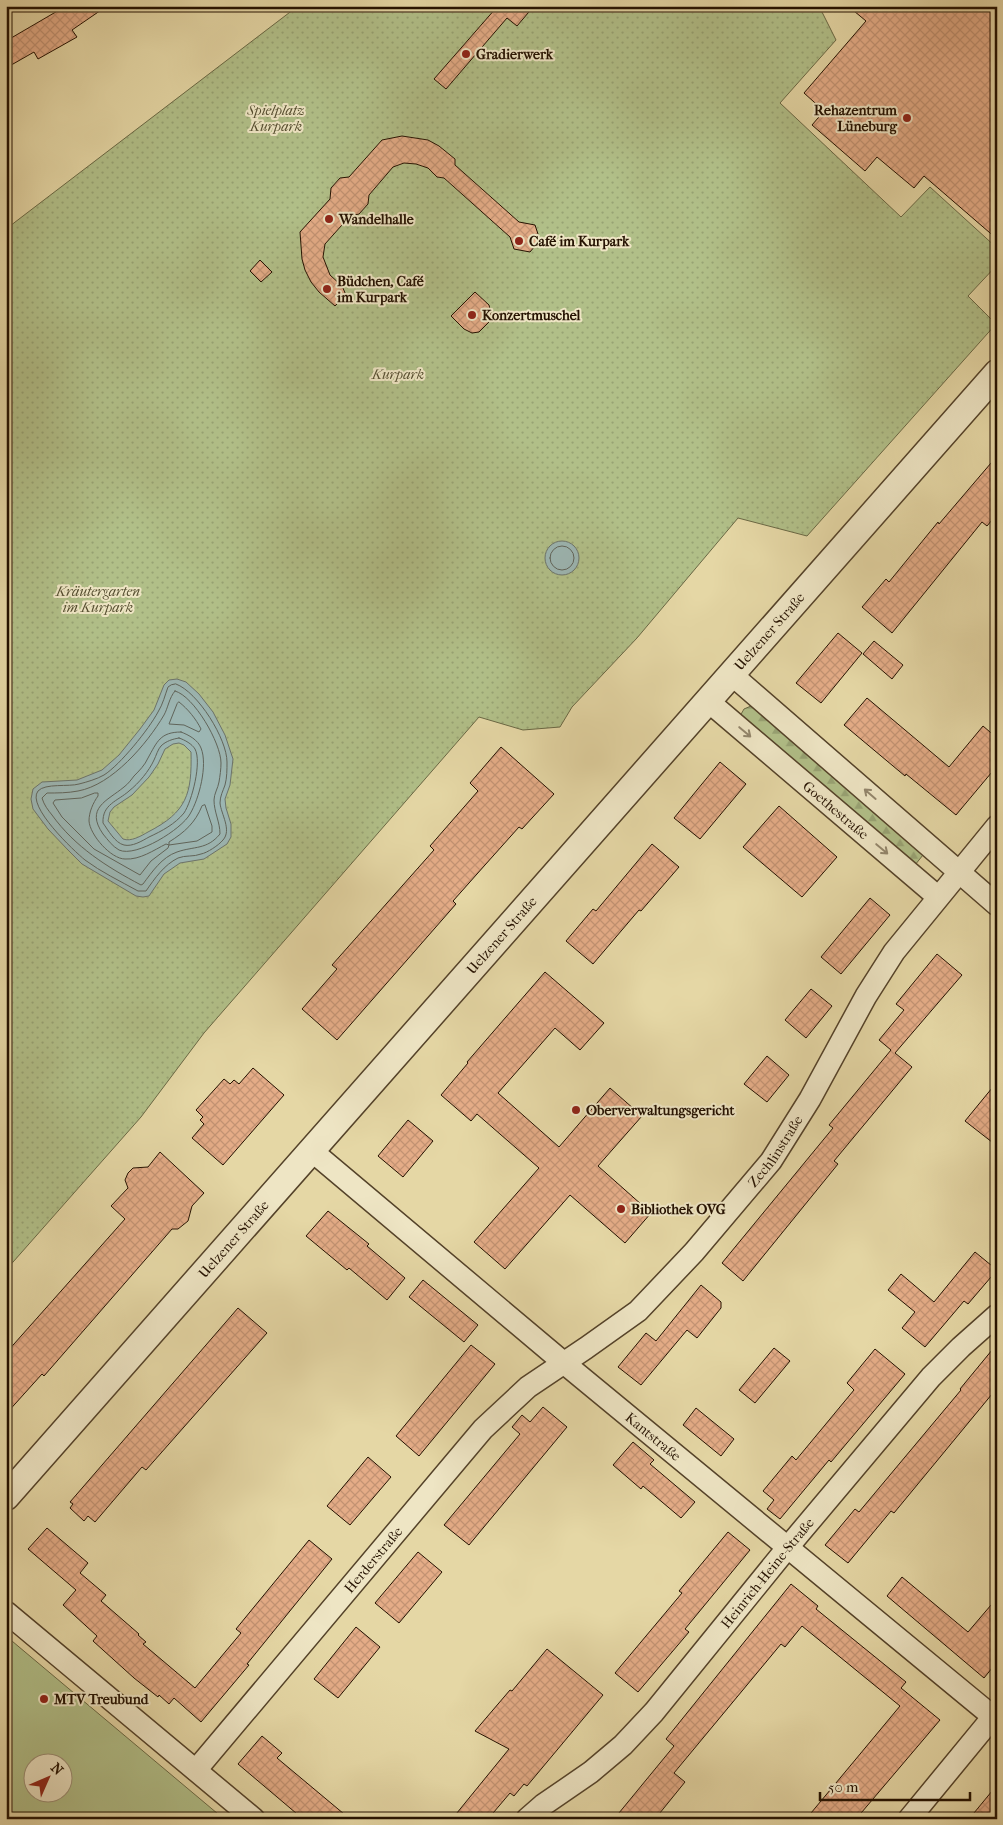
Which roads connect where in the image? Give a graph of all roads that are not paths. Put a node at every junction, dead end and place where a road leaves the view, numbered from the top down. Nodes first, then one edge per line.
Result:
1 (997, 373) edge
2 (731, 674) junction
3 (708, 701) junction
4 (997, 826) edge
5 (959, 872) junction
6 (938, 896) junction
7 (997, 905) edge
8 (312, 1150) junction
9 (997, 1314) edge
10 (564, 1363) junction
11 (6, 1497) edge
12 (788, 1548) junction
13 (6, 1612) edge
14 (996, 1716) edge
15 (196, 1770) junction
16 (254, 1819) edge
17 (527, 1819) edge
18 (909, 1819) edge

1 - 2 street, Uelzener Straße
2 - 3 street, Uelzener Straße
5 -> 2 street
3 -> 6 street, Goethestraße
3 - 8 street, Uelzener Straße
4 - 5 street
5 - 6 street
5 - 7 street
6 - 10 street, Zechlinstraße
8 - 10 street, Kantstraße
8 - 11 street, Uelzener Straße
9 - 12 street, Heinrich-Heine-Straße
10 - 12 street, Kantstraße
10 - 15 street, Herderstraße
12 - 14 street, Kantstraße
12 - 17 street, Heinrich-Heine-Straße
13 - 15 street
14 - 18 street
15 - 16 street

